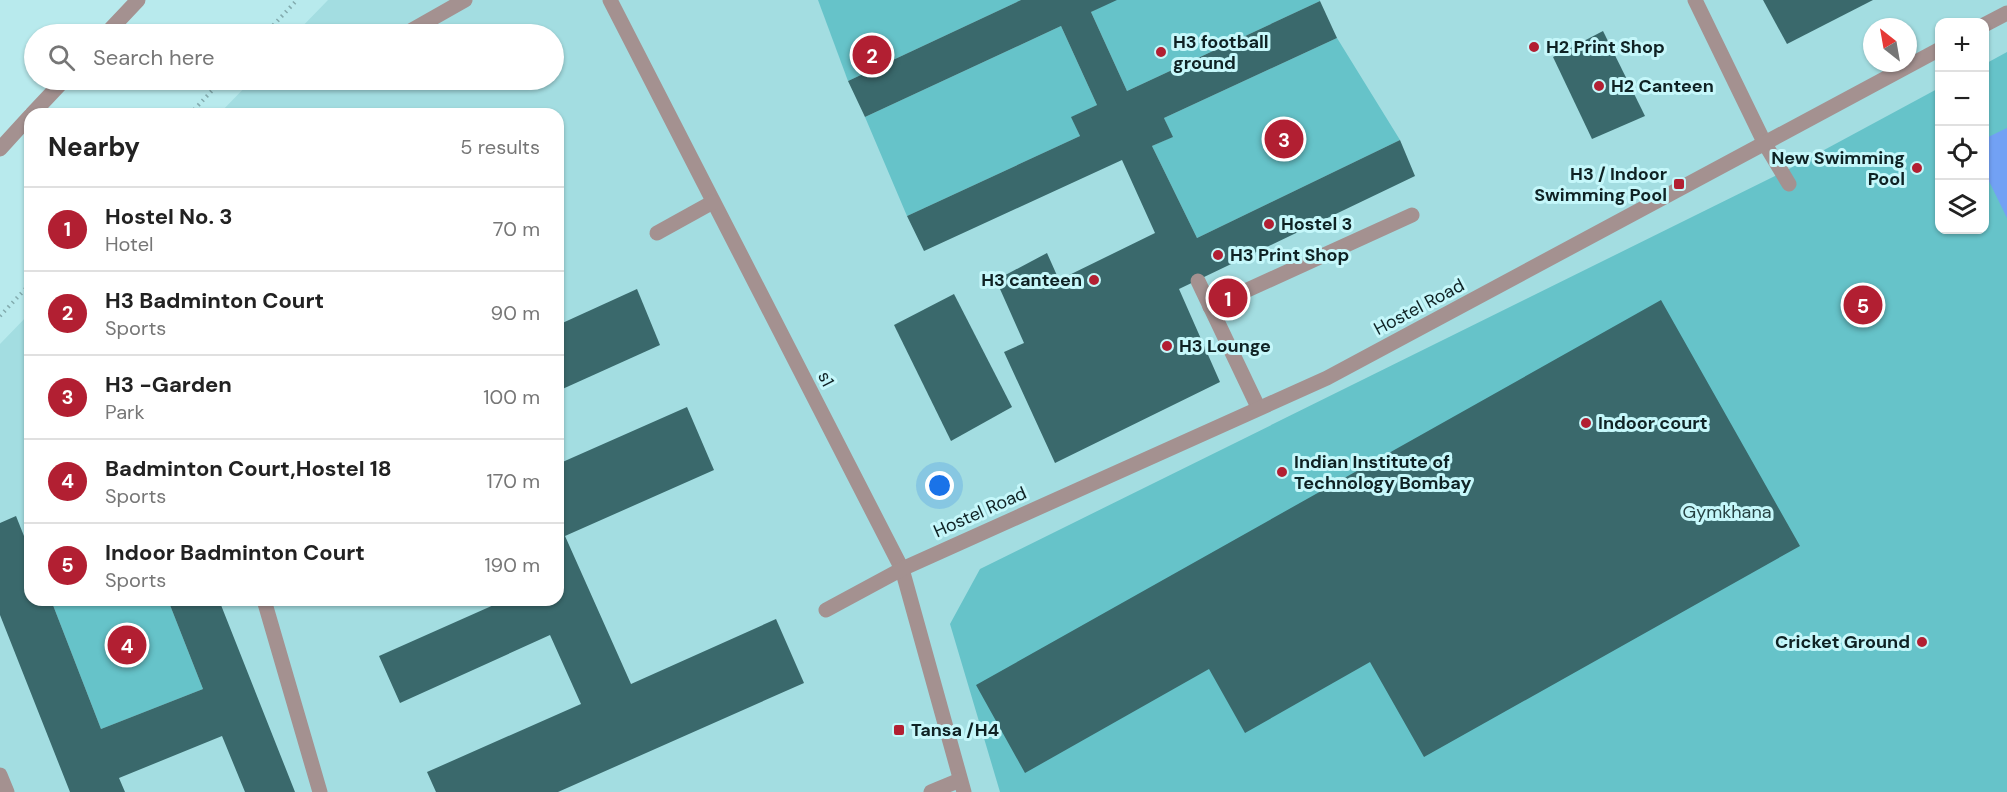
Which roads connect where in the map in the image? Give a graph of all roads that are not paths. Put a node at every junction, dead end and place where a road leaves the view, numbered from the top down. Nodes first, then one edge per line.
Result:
1 (138, 0) edge
2 (465, 0) edge
3 (610, 0) edge
4 (1695, 0) edge
5 (2007, 13) edge
6 (1989, 22) edge
7 (115, 24) edge
8 (423, 24) edge
9 (1935, 52) edge
10 (55, 90) edge
11 (38, 108) edge
12 (24, 123) edge
13 (1765, 144) junction
14 (0, 149) edge
15 (1789, 184) dead end
16 (713, 202) junction
17 (1412, 215) dead end
18 (657, 233) dead end
19 (1198, 281) dead end
20 (1210, 307) junction
21 (1258, 407) junction
22 (902, 569) junction
23 (266, 606) edge
24 (826, 610) dead end
25 (0, 775) edge
26 (962, 786) edge
27 (7, 792) edge
28 (320, 792) edge
29 (931, 792) edge

1 - 7 lane
2 - 8 lane
3 - 16 lane, s1
4 - 13 lane
5 - 6 lane
9 - 13 lane, Hostel Road
10 - 11 lane
12 - 14 lane
13 - 15 lane
13 - 21 lane, Hostel Road
16 - 18 lane
16 - 22 lane, s1
17 - 20 lane
19 - 20 lane
20 - 21 lane
21 - 22 lane, Hostel Road
22 - 24 lane, Hostel Road
22 - 26 lane, s1
23 - 28 lane
25 - 27 lane
26 - 29 lane

